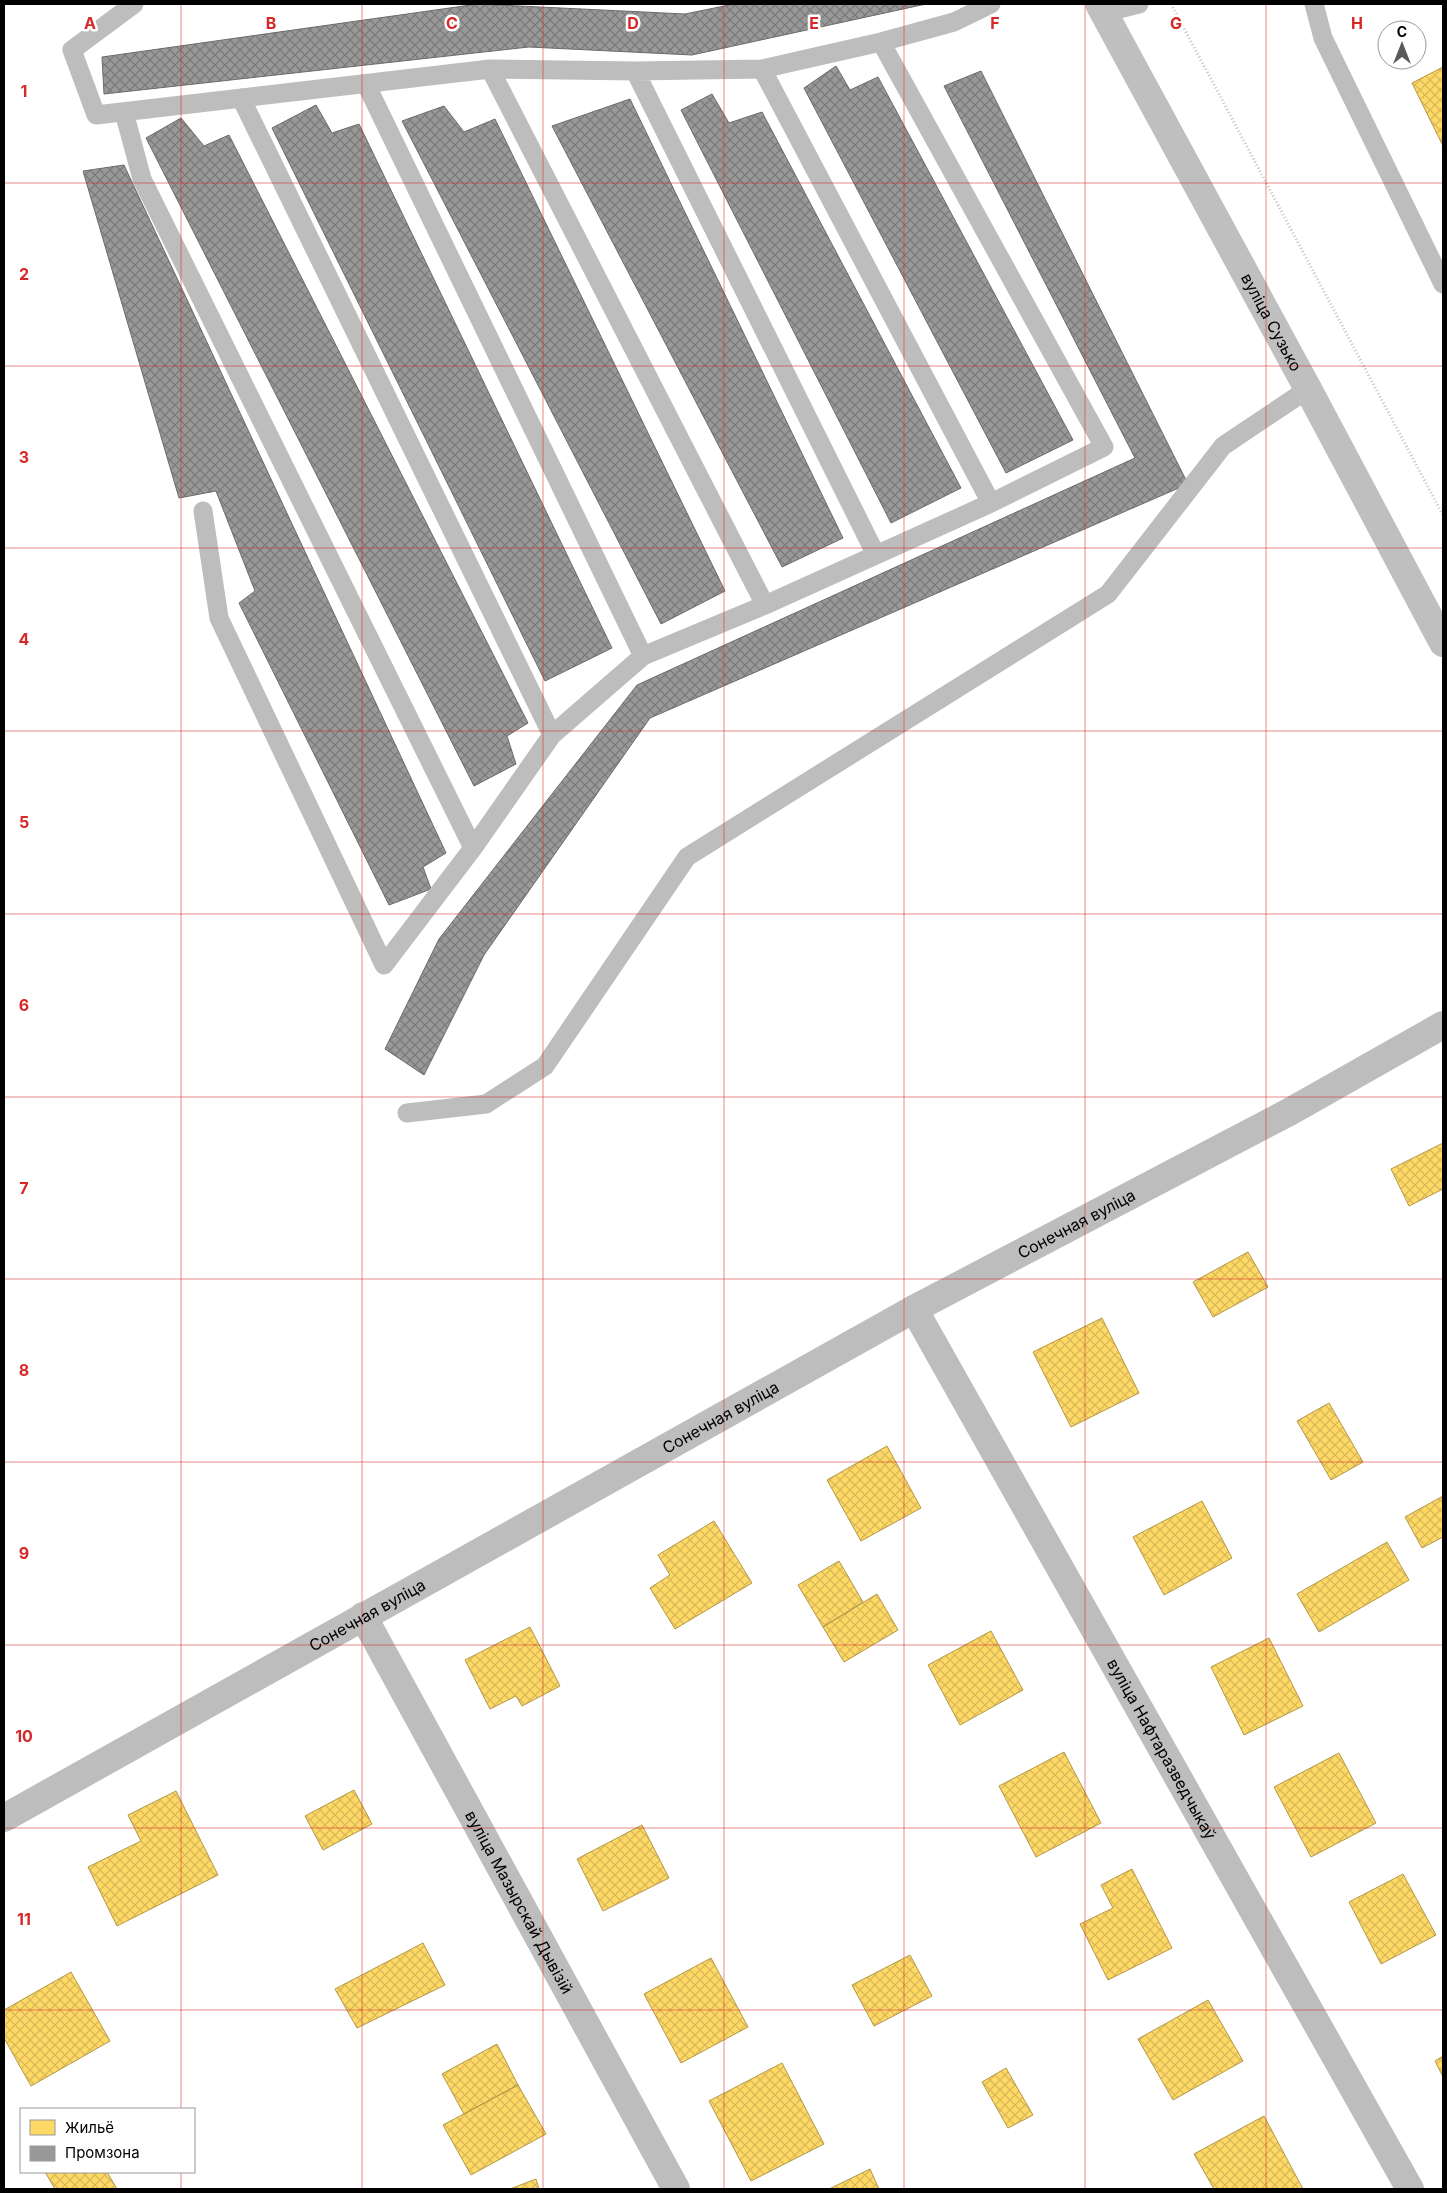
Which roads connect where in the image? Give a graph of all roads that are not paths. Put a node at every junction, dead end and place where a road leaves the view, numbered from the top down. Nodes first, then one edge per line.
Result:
1 (134, 4) edge
2 (991, 4) edge
3 (1138, 4) edge
4 (1314, 4) edge
5 (1101, 8) edge
6 (881, 42) junction
7 (490, 69) junction
8 (762, 69) junction
9 (635, 71) junction
10 (366, 84) junction
11 (241, 98) junction
12 (124, 112) junction
13 (1443, 284) edge
14 (1308, 389) junction
15 (991, 503) junction
16 (203, 511) dead end
17 (876, 555) junction
18 (765, 605) junction
19 (1443, 643) edge
20 (643, 656) junction
21 (552, 735) junction
22 (473, 848) junction
23 (1443, 1025) edge
24 (407, 1113) dead end
25 (914, 1308) junction
26 (364, 1616) junction
27 (4, 1818) edge
28 (676, 2189) edge
29 (1410, 2189) edge

1 - 12 lane
2 - 6 lane
3 - 5 lane
4 - 13 lane
5 - 14 street, вуліца Сузько
6 - 8 lane
6 - 15 lane
7 - 9 lane
7 - 10 lane
7 - 18 lane
8 - 9 lane
8 - 15 lane
9 - 17 lane
10 - 11 lane
10 - 20 lane
11 - 12 lane
11 - 21 lane
12 - 22 lane
14 - 19 street, вуліца Сузько
14 - 24 lane
15 - 17 lane
16 - 22 lane
17 - 18 lane
18 - 20 lane
20 - 21 lane
21 - 22 lane
23 - 25 street, Сонечная вуліца
25 - 26 street, Сонечная вуліца
25 - 29 street, вуліца Нафтаразведчыкаў
26 - 27 street, Сонечная вуліца
26 - 28 street, вуліца Мазырскай Дывізій

